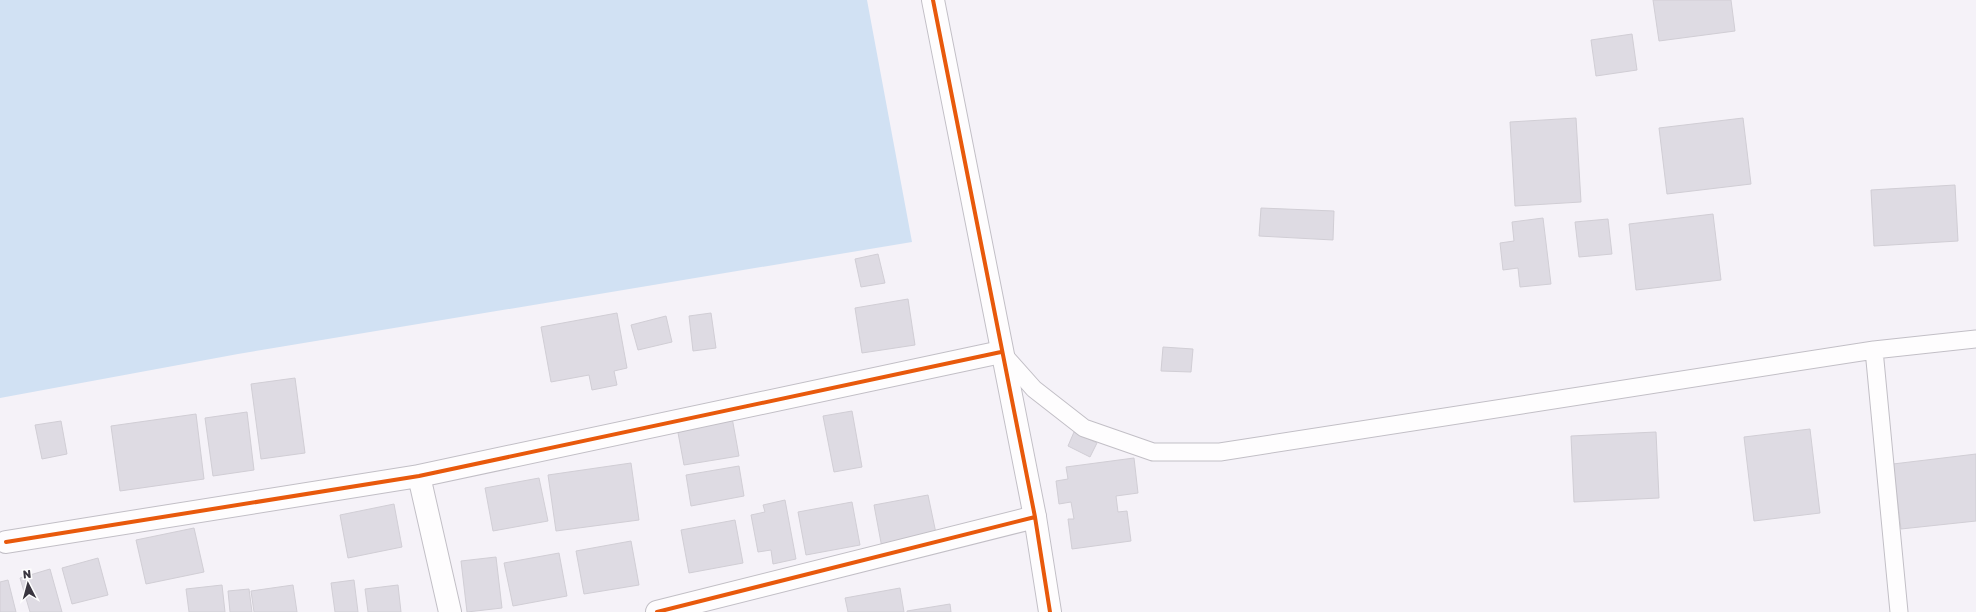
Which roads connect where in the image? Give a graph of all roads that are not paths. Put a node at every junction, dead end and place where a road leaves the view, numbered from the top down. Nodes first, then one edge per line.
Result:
1 (933, 0) edge
2 (1976, 339) edge
3 (1874, 350) junction
4 (1001, 352) junction
5 (419, 476) junction
6 (1035, 517) junction
7 (6, 542) dead end
8 (450, 612) edge
9 (657, 612) edge
10 (1050, 612) edge
11 (1899, 612) edge

1 - 4 street
2 - 3 lane
3 - 4 lane
3 - 11 lane
4 - 5 street
4 - 6 street
5 - 7 street
5 - 8 street
6 - 9 street
6 - 10 street

